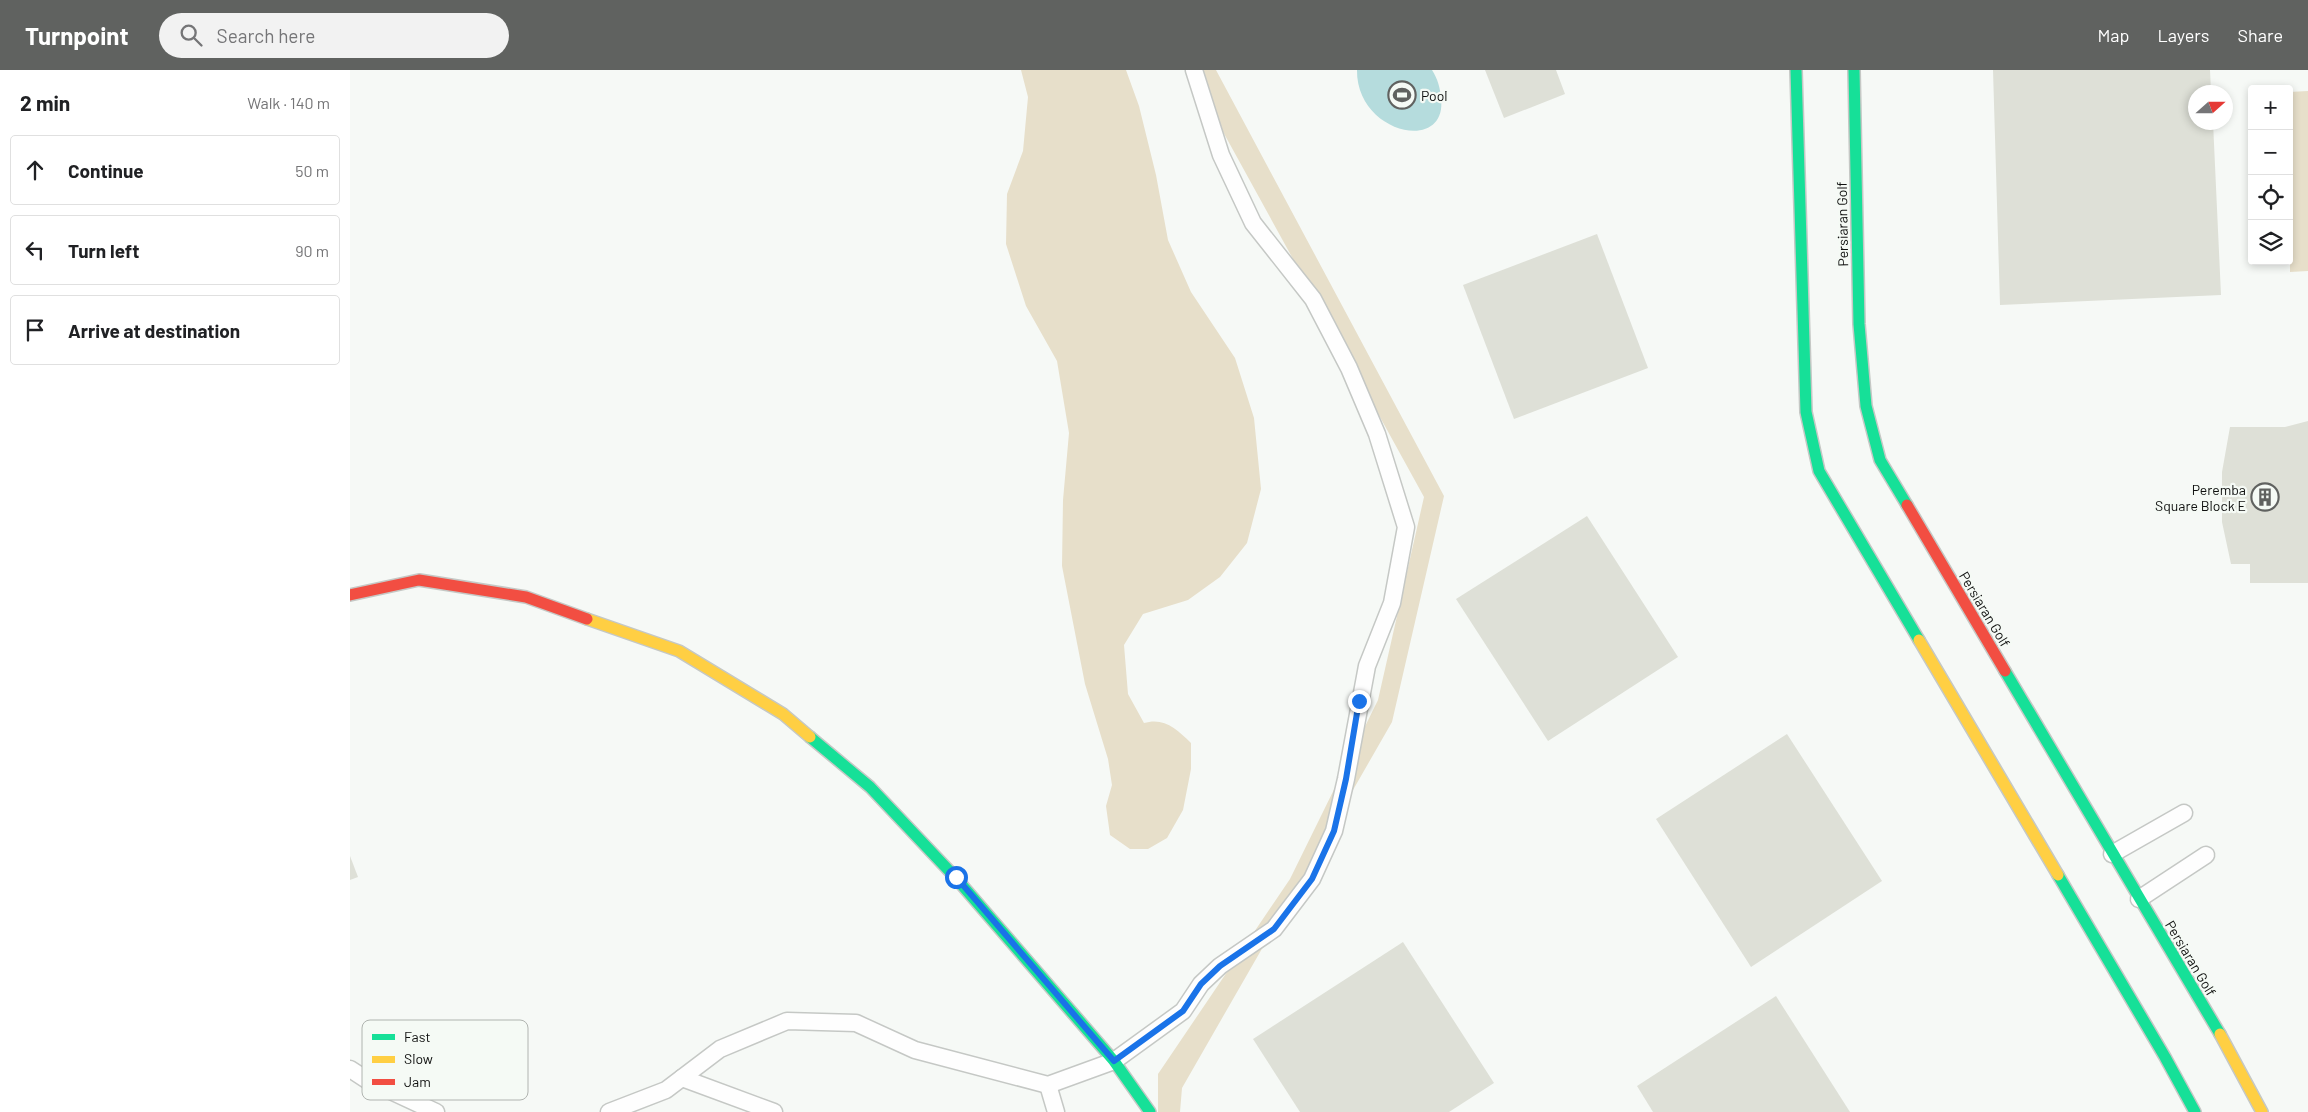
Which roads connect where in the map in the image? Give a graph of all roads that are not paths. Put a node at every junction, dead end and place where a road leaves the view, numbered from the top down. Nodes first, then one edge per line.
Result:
1 (1194, 70) edge
2 (1796, 70) edge
3 (1854, 70) edge
4 (350, 595) edge
5 (2184, 813) dead end
6 (2112, 854) junction
7 (2206, 855) dead end
8 (2139, 899) junction
9 (1114, 1061) junction
10 (350, 1069) edge
11 (362, 1077) edge
12 (682, 1078) junction
13 (1048, 1085) junction
14 (410, 1100) edge
15 (436, 1112) edge
16 (609, 1112) edge
17 (774, 1112) edge
18 (1056, 1112) edge
19 (1150, 1112) edge
20 (2195, 1112) edge
21 (2262, 1112) edge

1 - 9 lane
2 - 20 street
3 - 6 street, Persiaran Golf
4 - 9 street
5 - 6 lane
6 - 8 street, Persiaran Golf
7 - 8 lane
8 - 21 street, Persiaran Golf
9 - 13 lane
9 - 19 street
10 - 11 lane
12 - 13 lane
12 - 16 lane
12 - 17 lane
13 - 18 lane
14 - 15 lane

